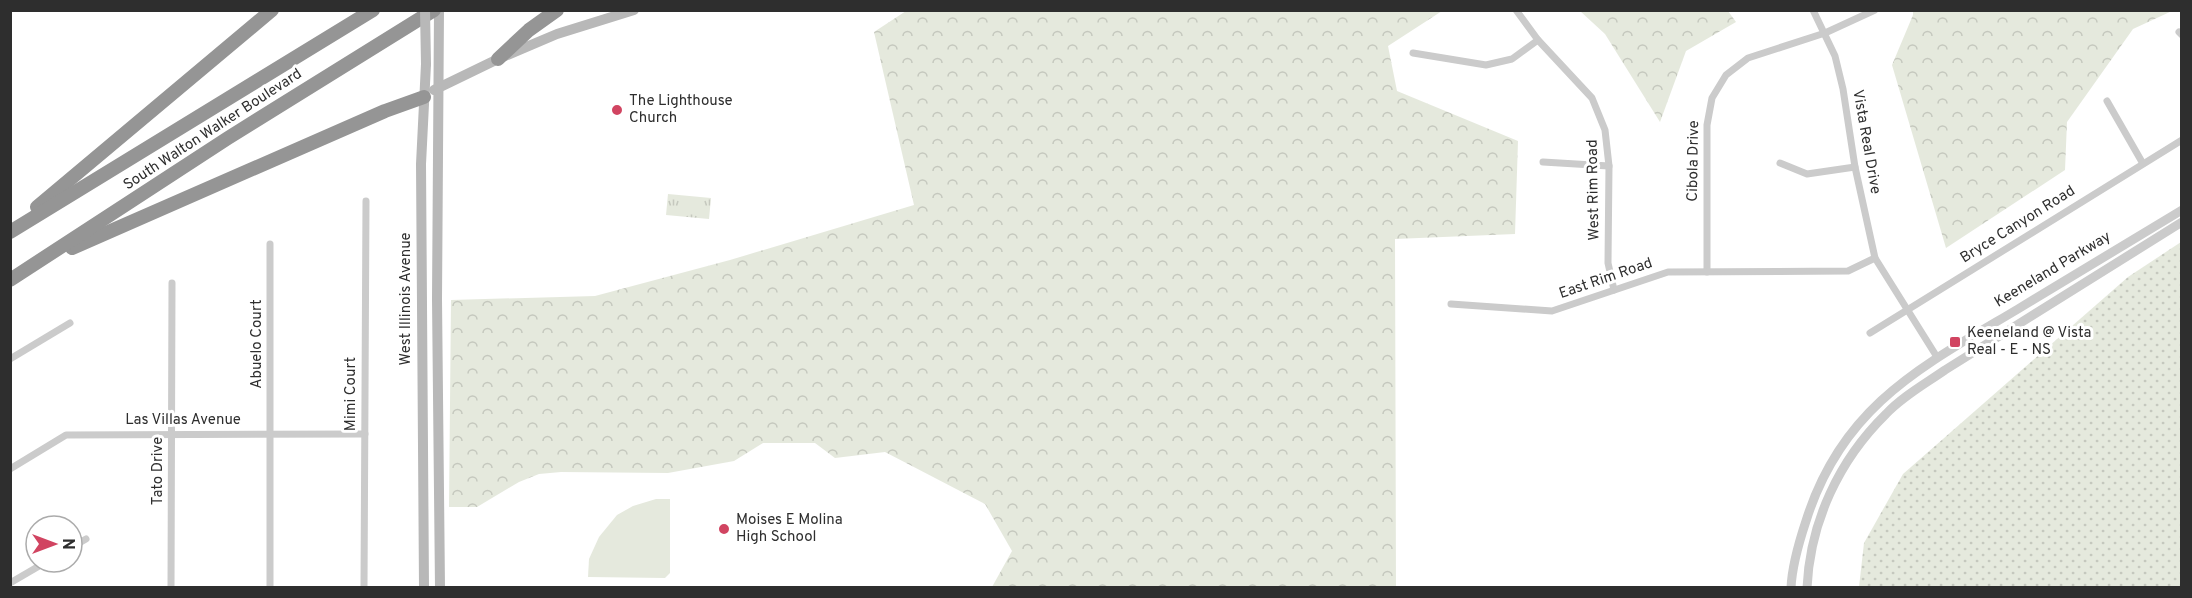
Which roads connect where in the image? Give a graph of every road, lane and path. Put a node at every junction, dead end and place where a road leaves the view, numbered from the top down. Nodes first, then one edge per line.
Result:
1 (256, 10) edge
2 (272, 10) edge
3 (373, 10) edge
4 (425, 10) edge
5 (434, 10) edge
6 (439, 10) edge
7 (556, 10) edge
8 (634, 10) edge
9 (1516, 10) edge
10 (1813, 10) edge
11 (1875, 10) edge
12 (246, 33) junction
13 (1825, 33) junction
14 (1538, 40) junction
15 (1413, 53) dead end
16 (498, 58) junction
17 (439, 87) junction
18 (424, 97) junction
19 (2106, 101) dead end
20 (2180, 143) edge
21 (1543, 162) dead end
22 (2142, 162) junction
23 (1780, 163) dead end
24 (1609, 166) junction
25 (1855, 167) junction
26 (366, 201) dead end
27 (421, 207) junction
28 (438, 208) junction
29 (2181, 210) edge
30 (2181, 222) edge
31 (10, 230) edge
32 (270, 244) dead end
33 (1875, 258) junction
34 (35, 265) junction
35 (1707, 272) junction
36 (10, 280) edge
37 (172, 283) dead end
38 (1614, 290) junction
39 (422, 298) junction
40 (437, 298) junction
41 (1451, 304) dead end
42 (1908, 310) junction
43 (70, 323) dead end
44 (1870, 333) dead end
45 (1937, 357) junction
46 (10, 359) edge
47 (1945, 370) junction
48 (172, 434) junction
49 (270, 434) junction
50 (365, 434) junction
51 (10, 469) edge
52 (423, 539) junction
53 (439, 539) junction
54 (25, 574) edge
55 (10, 583) edge
56 (171, 588) edge
57 (270, 588) edge
58 (364, 588) edge
59 (424, 588) edge
60 (440, 588) edge
61 (1791, 588) edge
62 (1807, 588) edge

1 - 12 highway
2 - 12 highway
3 - 31 highway, South Walton Walker Boulevard
4 - 18 main road, West Illinois Avenue, bridge
5 - 34 highway, South Walton Walker Boulevard
6 - 17 main road, West Illinois Avenue
7 - 16 highway
8 - 16 main road
9 - 14 street, West Rim Road
10 - 13 street, Vista Real Drive
11 - 13 street, Cibola Drive
12 - 31 highway
13 - 25 street, Vista Real Drive
13 - 35 street, Cibola Drive
14 - 15 street
14 - 24 street, West Rim Road
16 - 17 main road
17 - 18 main road
17 - 28 main road, West Illinois Avenue
18 - 27 main road, West Illinois Avenue
18 - 34 highway
19 - 22 street
20 - 22 street, Bryce Canyon Road
21 - 24 street
22 - 42 street, Bryce Canyon Road
23 - 25 street
24 - 38 street, West Rim Road
25 - 33 street, Vista Real Drive
26 - 50 street, Mimi Court
27 - 28 main road
27 - 39 main road, West Illinois Avenue
28 - 40 main road, West Illinois Avenue
29 - 45 street, Keeneland Parkway
30 - 47 street, Keeneland Parkway
32 - 49 street, Abuelo Court
33 - 35 street, East Rim Road
33 - 42 street, Vista Real Drive
34 - 36 highway, South Walton Walker Boulevard
35 - 38 street, East Rim Road
37 - 48 street, Tato Drive
38 - 41 street, East Rim Road
39 - 40 main road
39 - 52 main road, West Illinois Avenue
40 - 53 main road, West Illinois Avenue
42 - 44 street, Bryce Canyon Road
42 - 45 street, Vista Real Drive
43 - 46 street
45 - 47 street
45 - 61 street, Keeneland Parkway
47 - 62 street, Keeneland Parkway
48 - 49 street, Las Villas Avenue
48 - 51 street, Las Villas Avenue
48 - 56 street, Tato Drive
49 - 50 street, Las Villas Avenue
49 - 57 street, Abuelo Court
50 - 58 street, Mimi Court
52 - 53 main road
52 - 59 main road, West Illinois Avenue
53 - 60 main road, West Illinois Avenue
54 - 55 street

